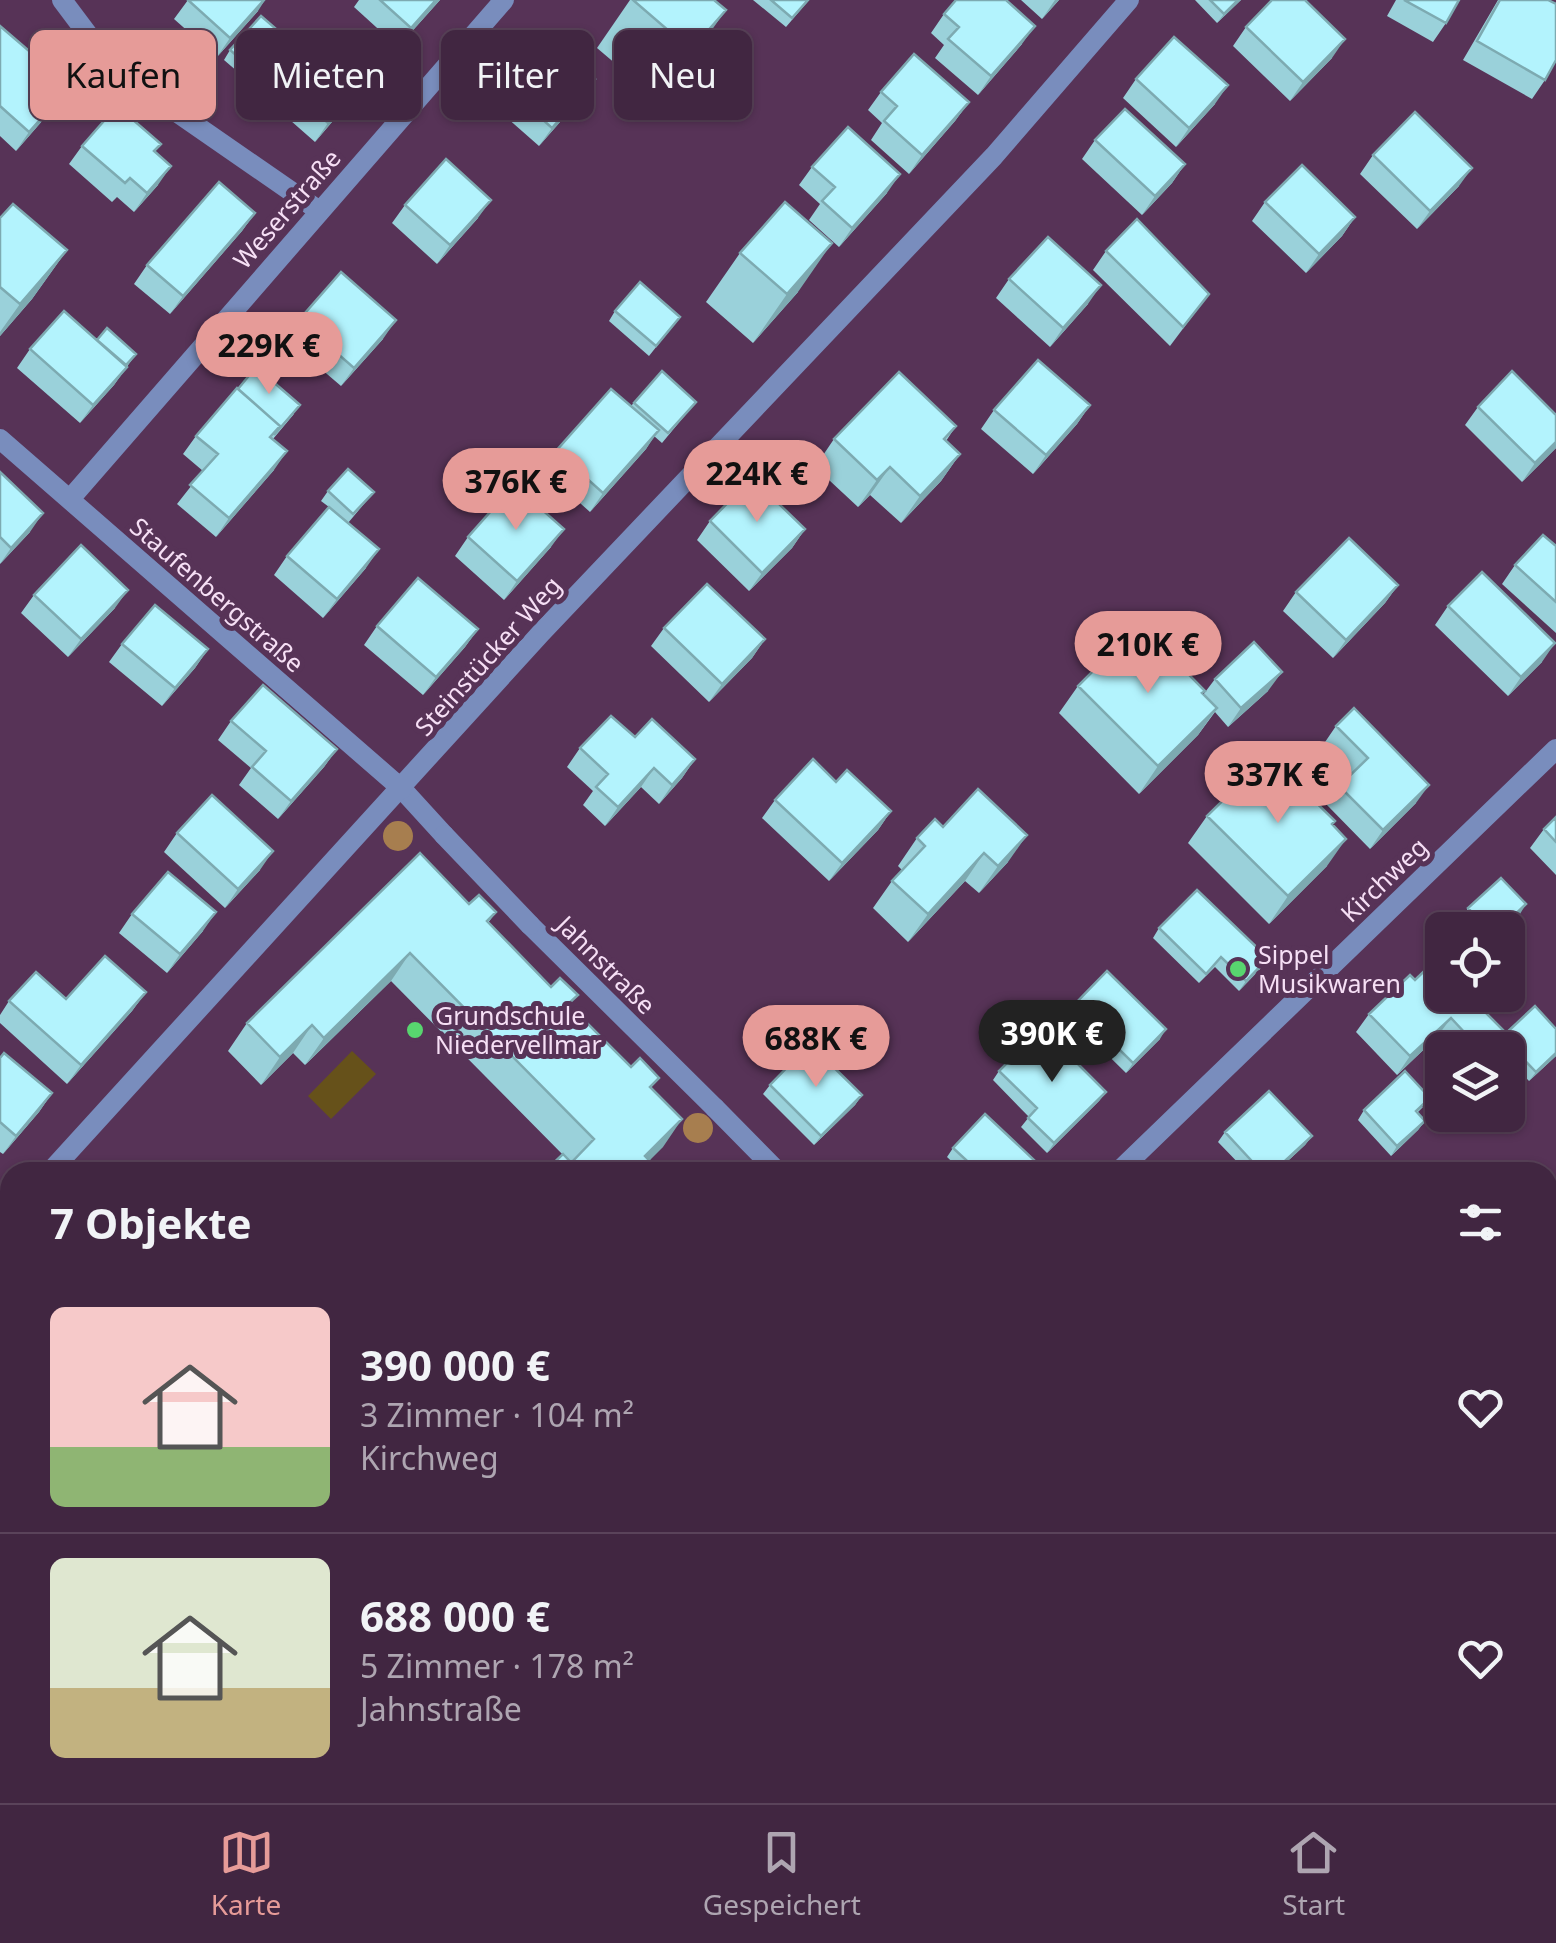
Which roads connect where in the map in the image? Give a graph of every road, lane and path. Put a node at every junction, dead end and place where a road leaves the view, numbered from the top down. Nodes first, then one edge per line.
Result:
1 (62, 0) edge
2 (504, 0) edge
3 (1129, 0) edge
4 (318, 210) junction
5 (0, 439) edge
6 (70, 498) junction
7 (1556, 750) edge
8 (402, 789) junction
9 (59, 1162) edge
10 (768, 1162) edge
11 (1128, 1162) edge

1 - 4 street
2 - 4 street, Weserstraße
3 - 8 street, Steinstücker Weg
4 - 6 street, Weserstraße
5 - 6 street, Staufenbergstraße
6 - 8 street, Staufenbergstraße
7 - 11 street, Kirchweg
8 - 9 street, Steinstücker Weg
8 - 10 street, Jahnstraße

